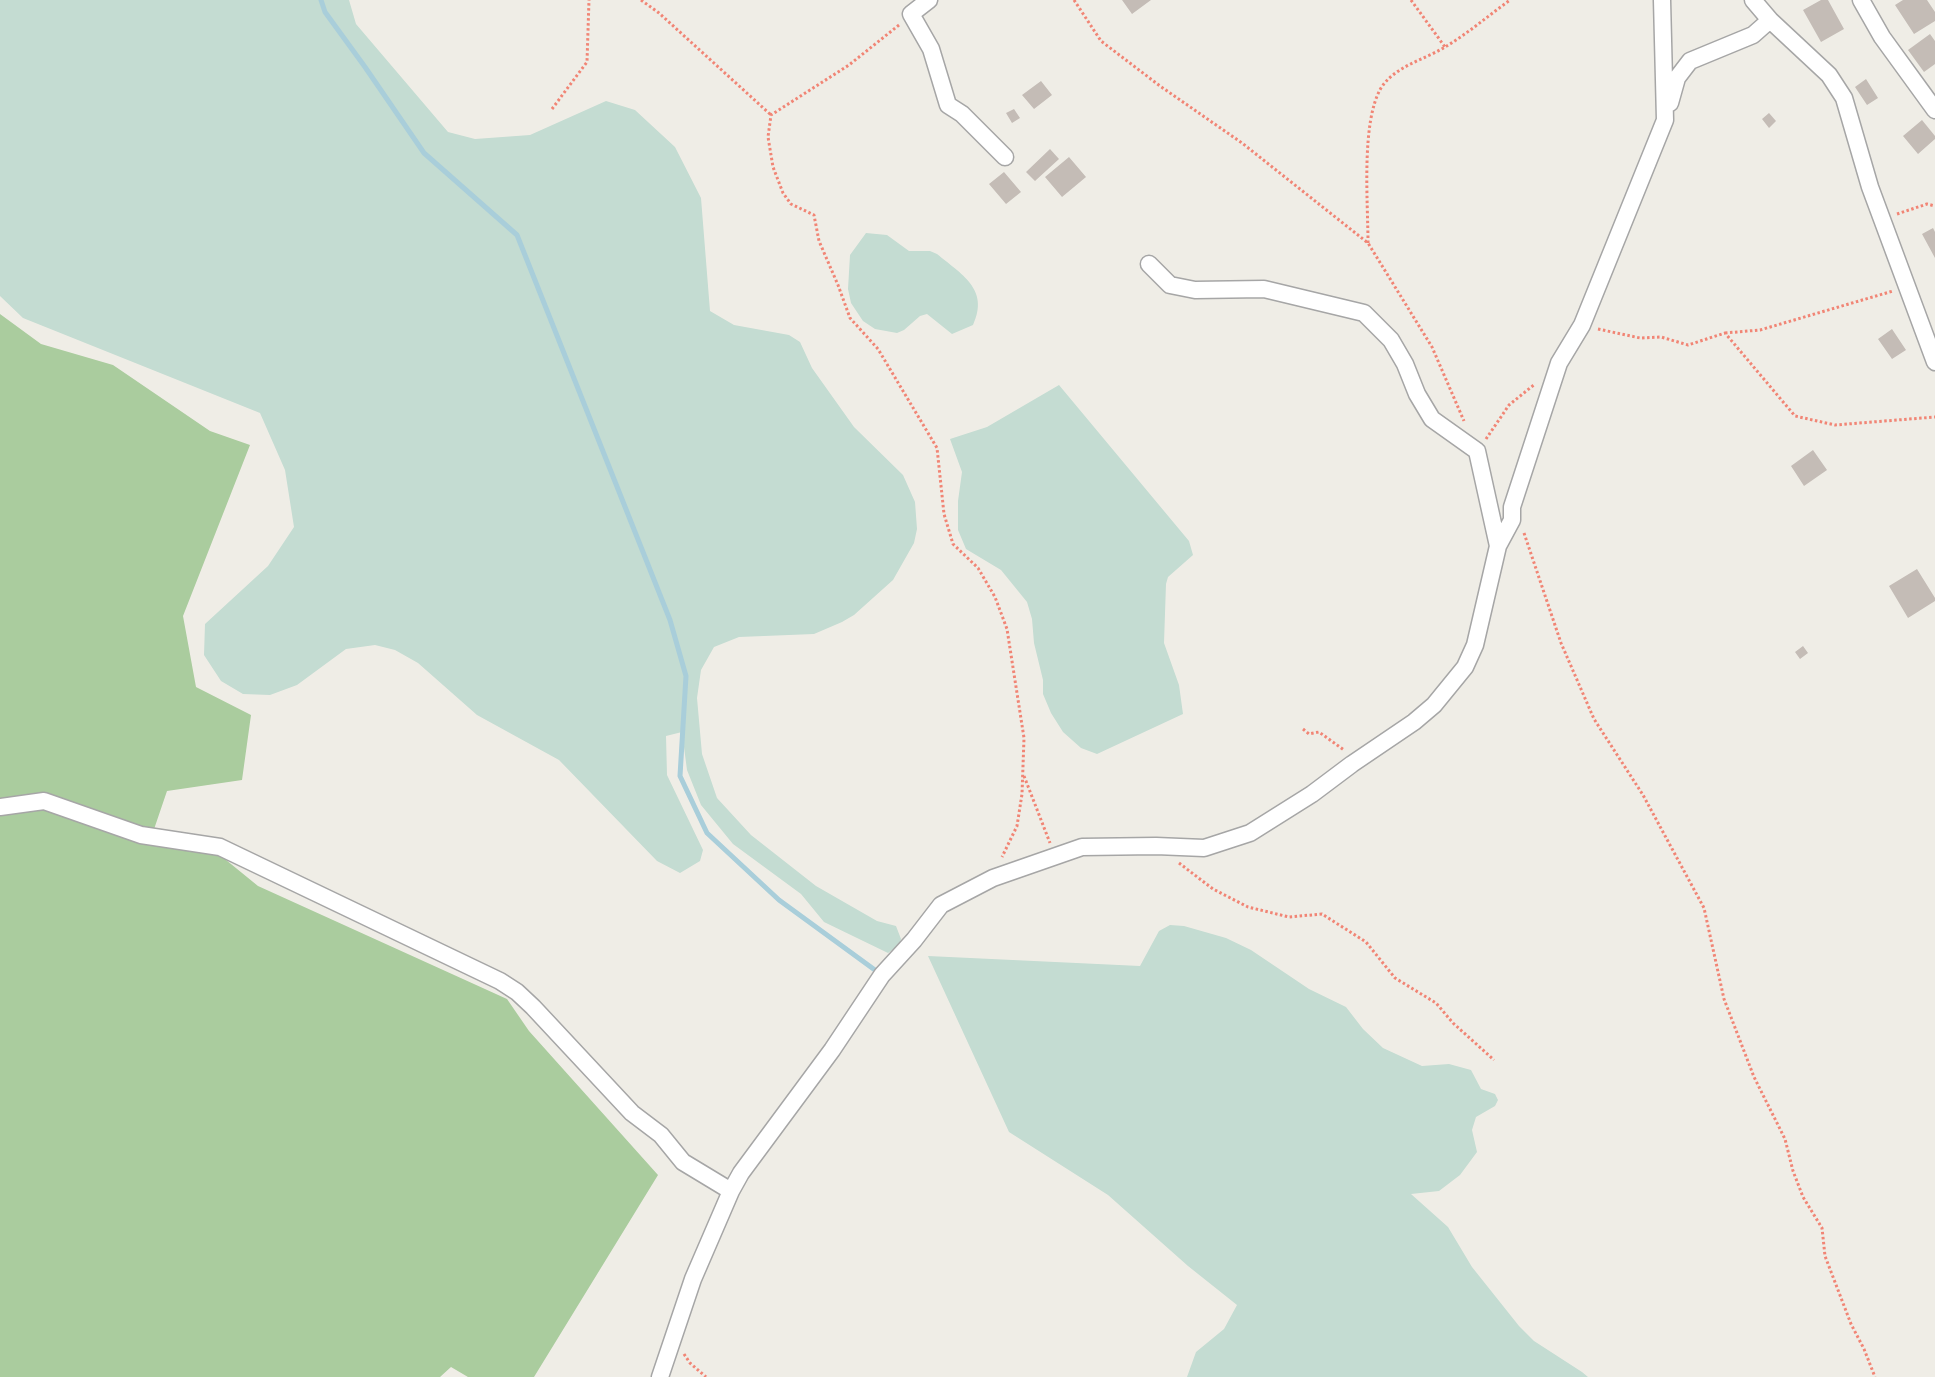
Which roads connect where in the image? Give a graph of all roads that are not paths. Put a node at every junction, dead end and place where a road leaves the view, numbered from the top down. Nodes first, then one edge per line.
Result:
1 (929, 0) edge
2 (1662, 0) edge
3 (1753, 0) edge
4 (1861, 0) edge
5 (1770, 20) junction
6 (1935, 110) edge
7 (1665, 120) junction
8 (1005, 158) dead end
9 (1149, 264) dead end
10 (1935, 362) edge
11 (1498, 546) junction
12 (0, 807) edge
13 (730, 1191) junction
14 (660, 1377) edge

1 - 8 street
2 - 7 street
3 - 5 street
4 - 6 street
5 - 7 street
5 - 10 street
7 - 11 street
9 - 11 street
11 - 13 street
12 - 13 street
13 - 14 street

